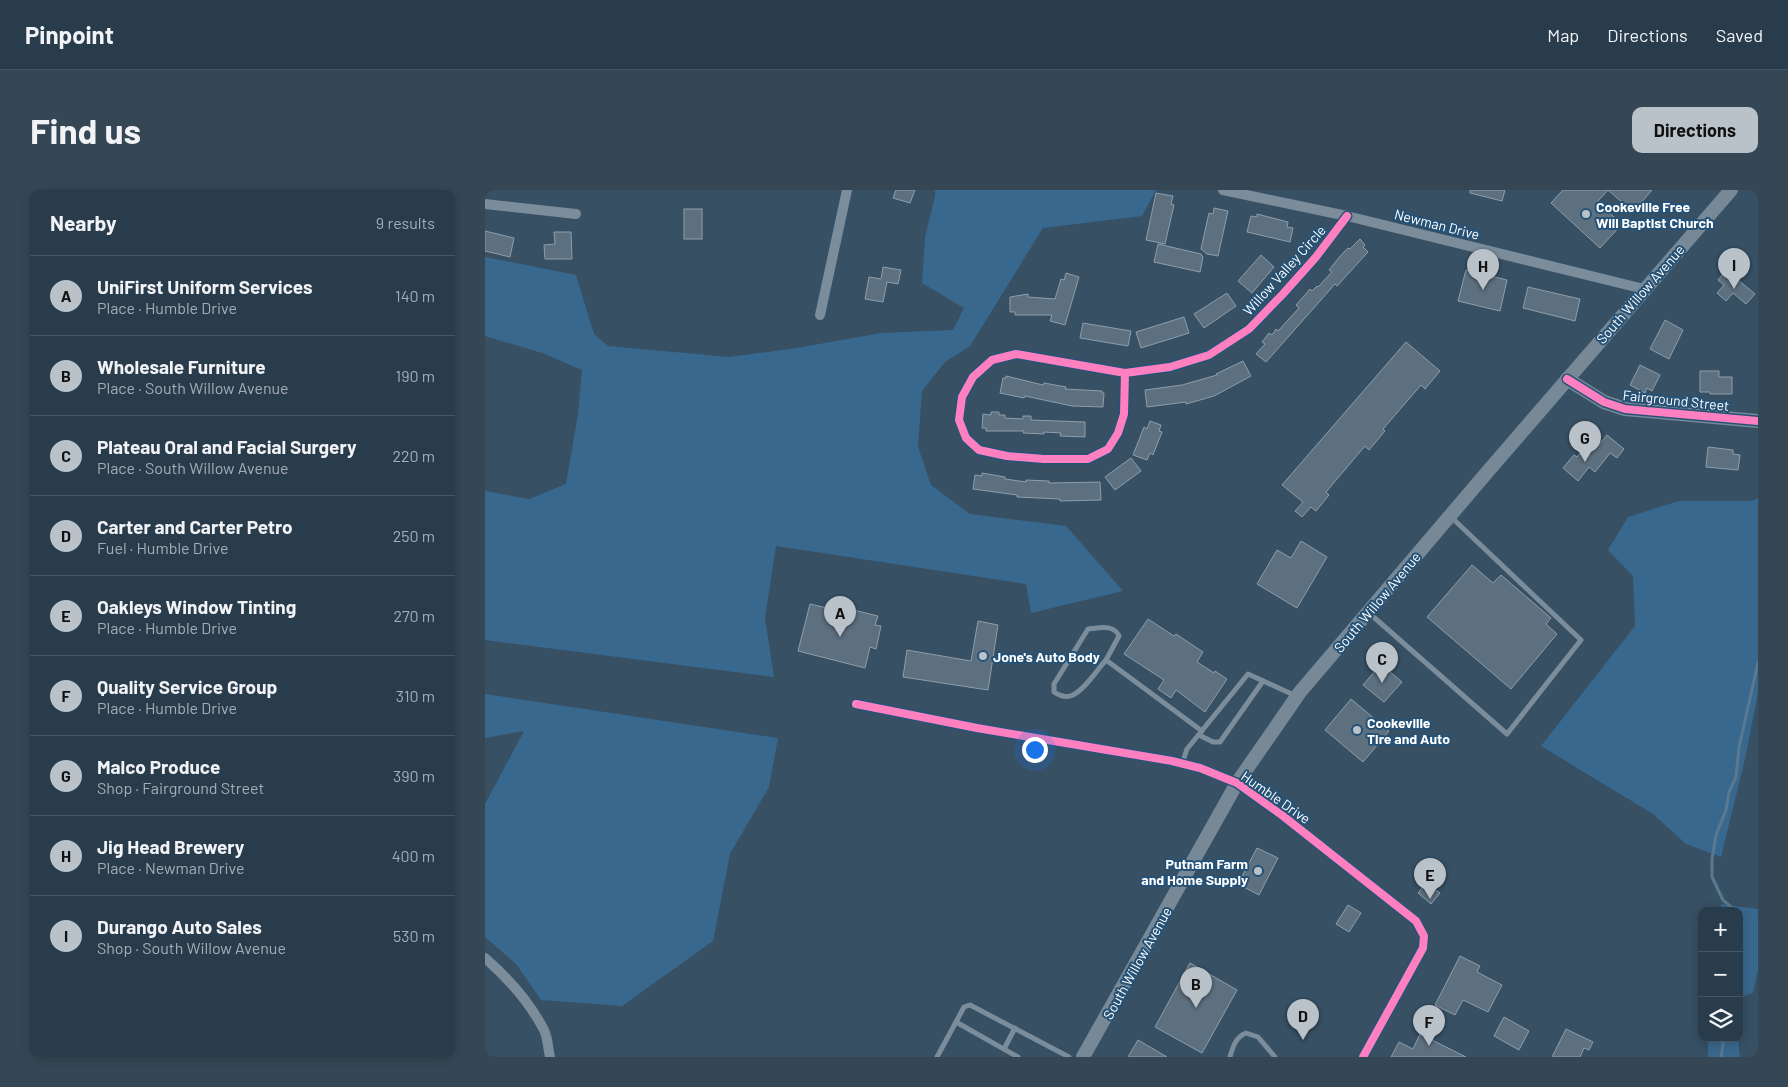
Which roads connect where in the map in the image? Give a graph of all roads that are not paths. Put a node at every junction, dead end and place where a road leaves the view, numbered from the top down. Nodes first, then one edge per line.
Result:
1 (847, 190) edge
2 (1223, 190) edge
3 (1731, 190) edge
4 (485, 204) edge
5 (576, 214) dead end
6 (1347, 216) junction
7 (1644, 289) junction
8 (820, 315) dead end
9 (1125, 373) junction
10 (1567, 379) junction
11 (1758, 421) edge
12 (1449, 516) junction
13 (1368, 613) junction
14 (1106, 660) junction
15 (1263, 681) junction
16 (1297, 697) junction
17 (856, 704) dead end
18 (1201, 733) junction
19 (1182, 764) junction
20 (1237, 783) junction
21 (485, 958) edge
22 (956, 1022) junction
23 (1015, 1028) junction
24 (1004, 1049) junction
25 (550, 1057) edge
26 (937, 1057) edge
27 (1018, 1057) edge
28 (1069, 1057) edge
29 (1083, 1057) edge
30 (1230, 1057) edge
31 (1275, 1057) edge
32 (1363, 1057) edge

1 - 8 street
2 - 6 street, Newman Drive
3 - 7 main road, South Willow Avenue
4 - 5 street
6 - 7 street, Newman Drive
6 - 9 street, Willow Valley Circle
7 - 10 main road, South Willow Avenue
9 - 9 street, Willow Valley Circle
10 - 11 main road, Fairground Street
10 - 12 main road, South Willow Avenue
12 - 13 main road, South Willow Avenue
12 - 13 lane
13 - 16 main road, South Willow Avenue
14 - 14 lane
14 - 18 lane
15 - 16 lane
15 - 18 lane
15 - 18 lane
16 - 20 main road, South Willow Avenue
17 - 19 street, Humble Drive
18 - 19 lane
19 - 20 street, Humble Drive
20 - 29 main road, South Willow Avenue
20 - 32 street, Humble Drive
21 - 25 street
22 - 23 lane
22 - 24 lane
22 - 26 lane
23 - 24 lane
23 - 28 lane
24 - 27 lane
30 - 31 lane

